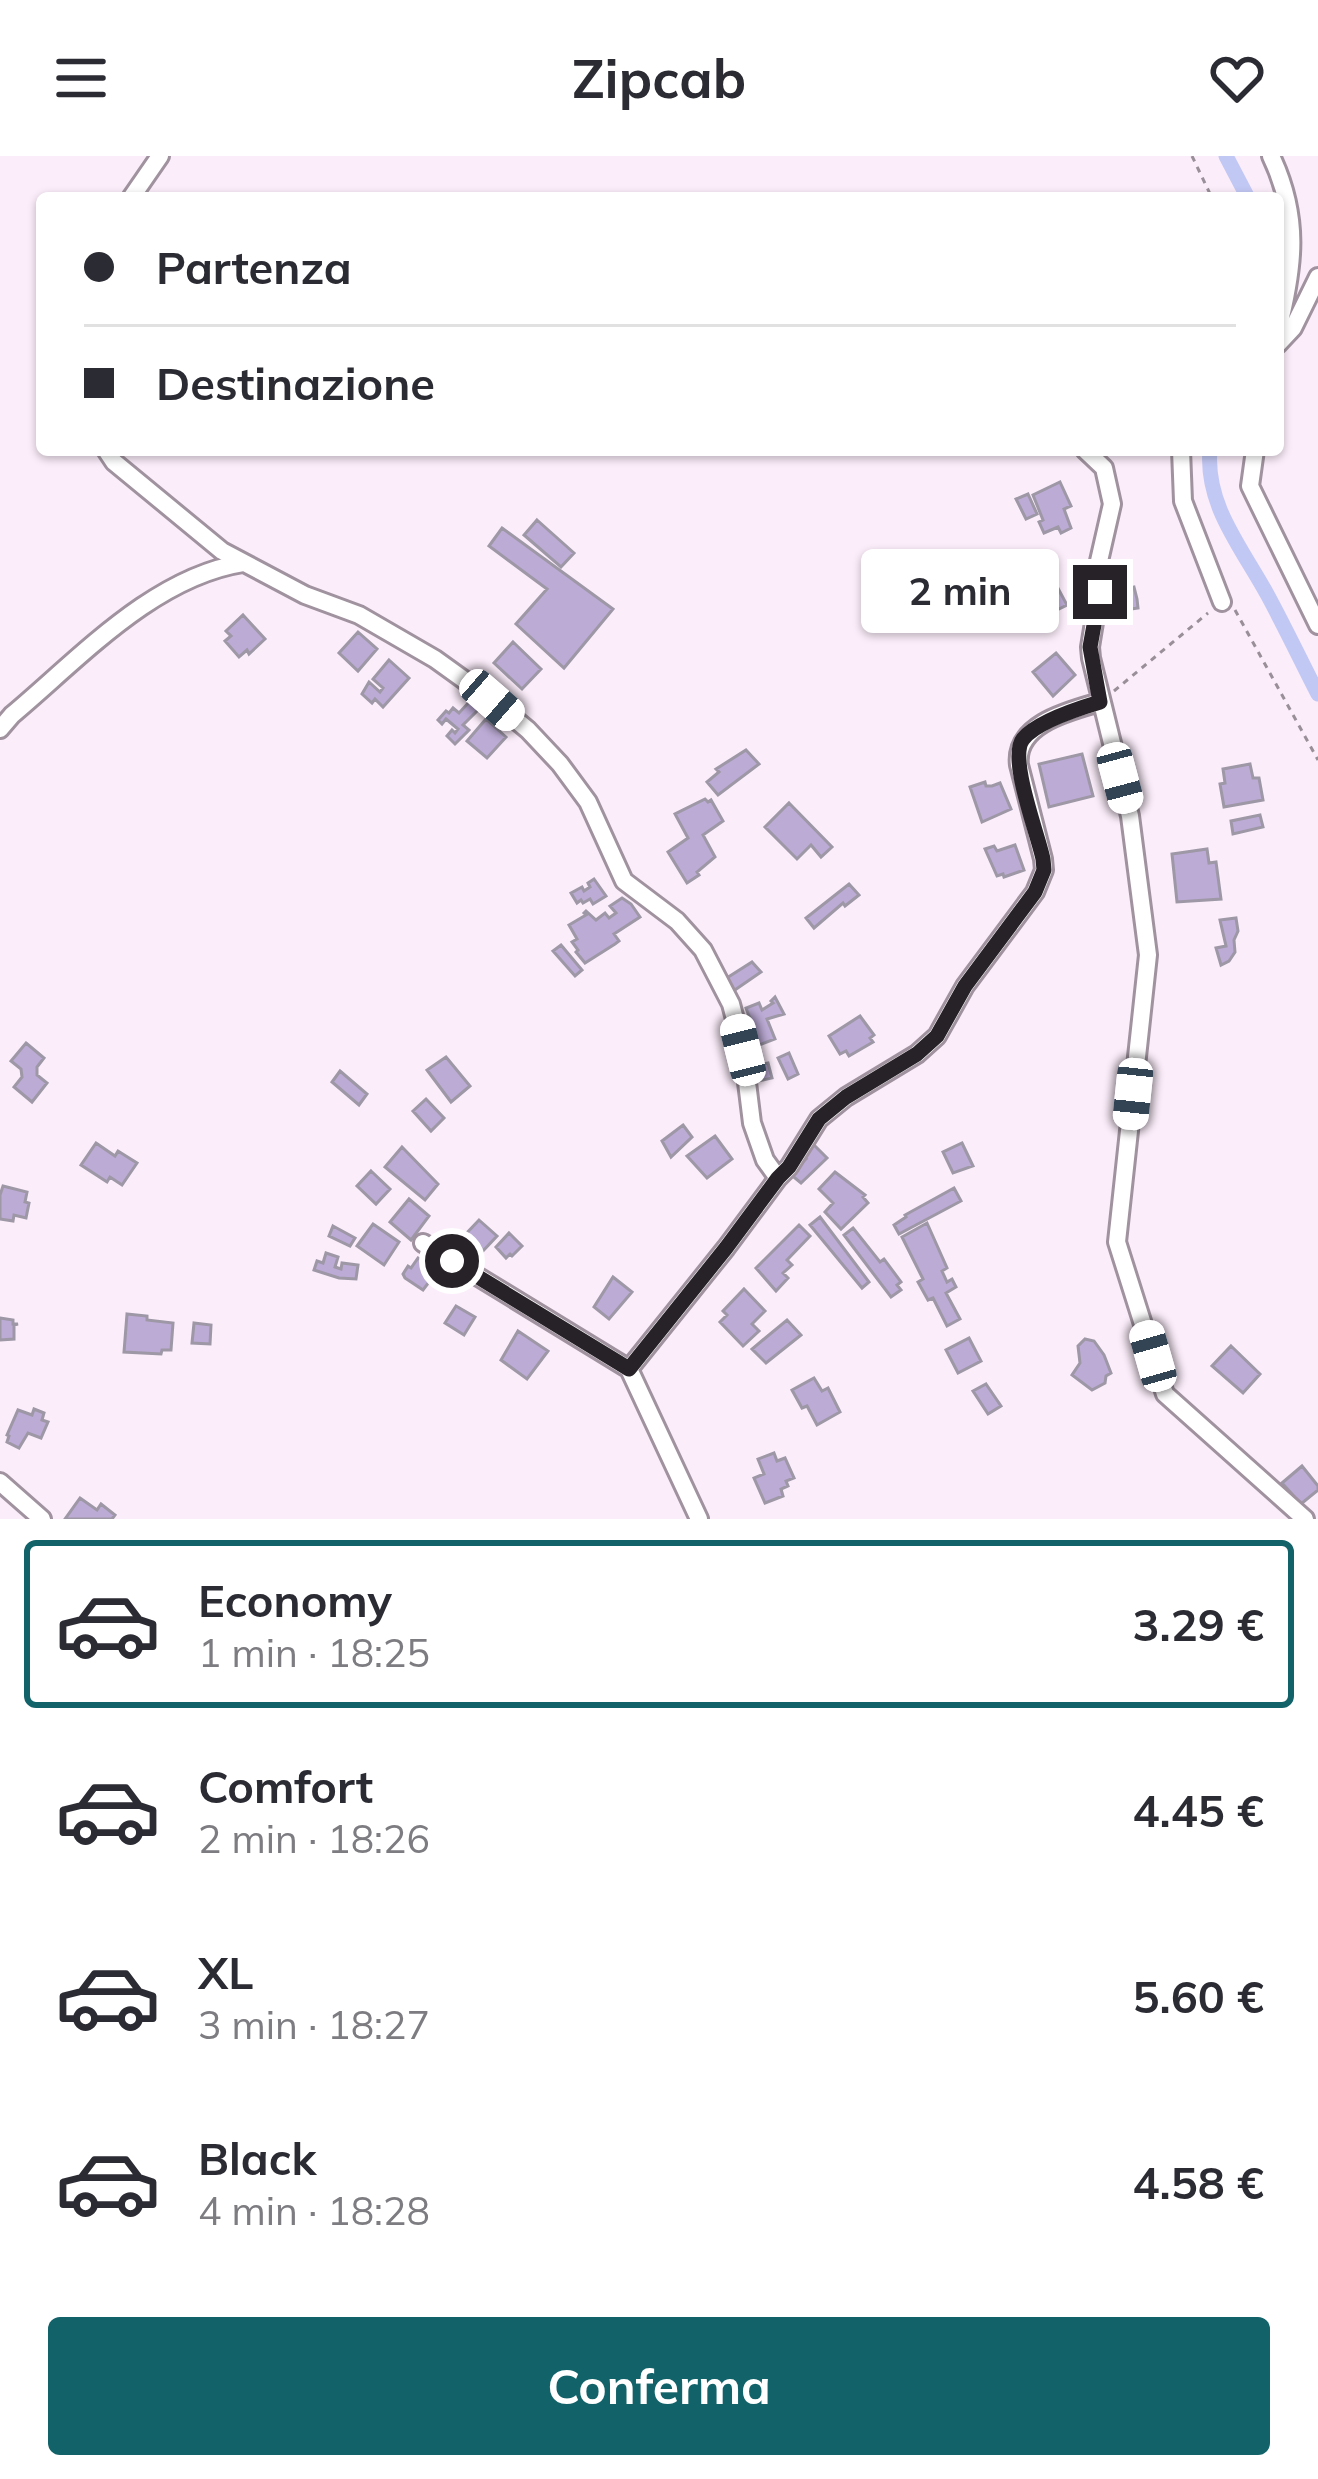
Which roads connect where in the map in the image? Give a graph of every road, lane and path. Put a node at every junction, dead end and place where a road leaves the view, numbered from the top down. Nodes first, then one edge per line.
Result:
1 (160, 156) edge
2 (1192, 156) edge
3 (1271, 156) edge
4 (135, 192) edge
5 (1209, 192) edge
6 (1318, 277) edge
7 (1284, 305) edge
8 (1284, 338) edge
9 (110, 456) edge
10 (1090, 456) edge
11 (1181, 456) edge
12 (1254, 456) edge
13 (244, 563) junction
14 (1222, 602) junction
15 (1318, 625) edge
16 (1100, 702) junction
17 (0, 729) edge
18 (1318, 760) edge
19 (778, 1178) junction
20 (423, 1243) dead end
21 (629, 1369) junction
22 (0, 1482) edge
23 (42, 1519) edge
24 (699, 1519) edge
25 (1305, 1519) edge

1 - 4 street
2 - 5 path
3 - 7 street
6 - 8 street
9 - 13 street
10 - 16 street
11 - 14 street
12 - 15 street
13 - 17 street
13 - 19 street
14 - 16 path
14 - 18 path
16 - 19 street
16 - 25 street
19 - 21 street
20 - 21 street
21 - 24 street
22 - 23 street

